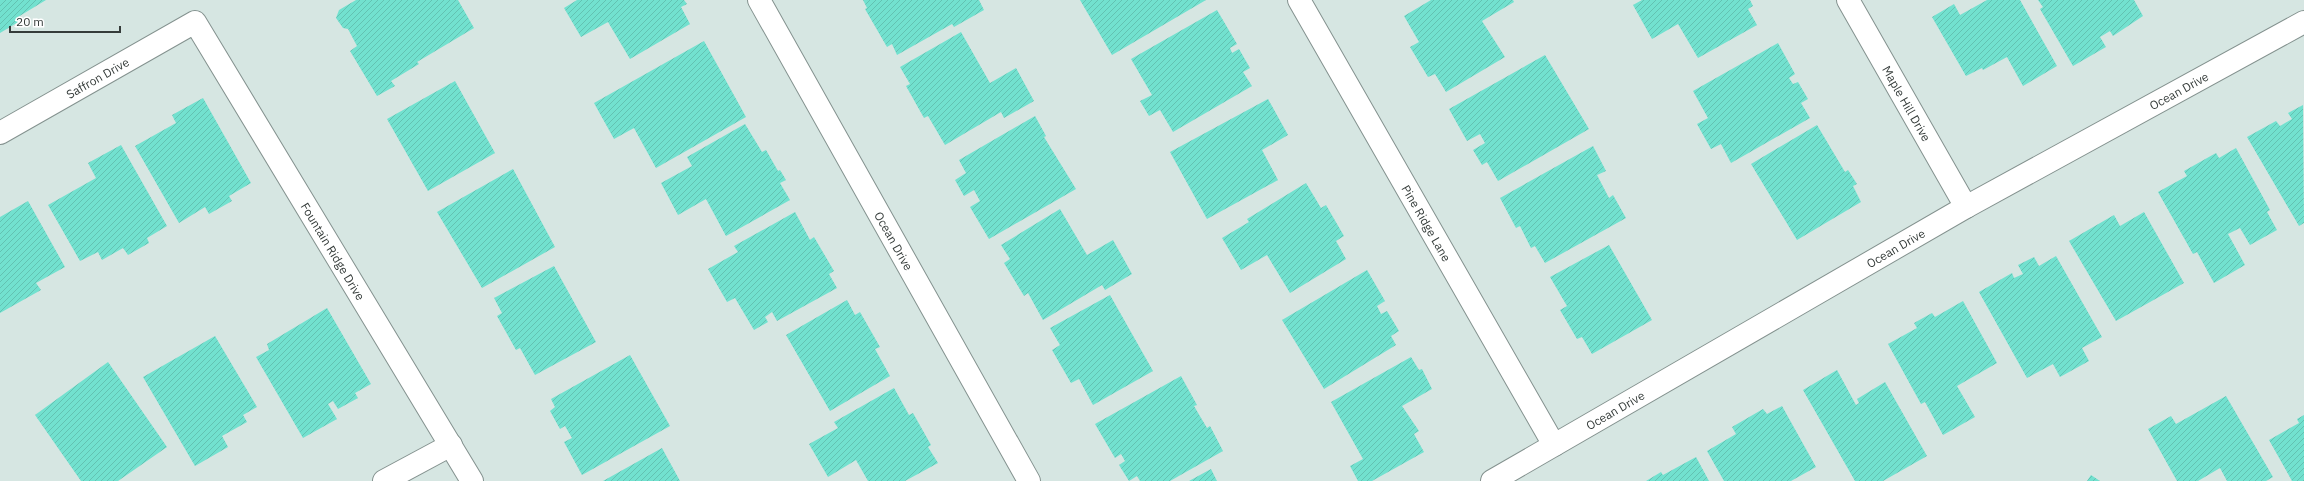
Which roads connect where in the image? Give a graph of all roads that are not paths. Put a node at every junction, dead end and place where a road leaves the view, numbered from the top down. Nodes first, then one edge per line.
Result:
1 (759, 0) edge
2 (1299, 0) edge
3 (1848, 0) edge
4 (195, 22) joint
5 (2304, 22) edge
6 (0, 133) edge
7 (1966, 207) junction
8 (451, 445) junction
9 (1554, 445) junction
10 (384, 481) edge
11 (472, 481) edge
12 (1029, 481) edge
13 (1492, 481) edge

1 - 12 street, Ocean Drive
2 - 9 street, Pine Ridge Lane
3 - 7 street, Maple Hill Drive
4 - 6 street, Saffron Drive
4 - 8 street, Fountain Ridge Drive
5 - 7 street, Ocean Drive
7 - 9 street, Ocean Drive
8 - 10 street
8 - 11 street, Fountain Ridge Drive
9 - 13 street, Ocean Drive

